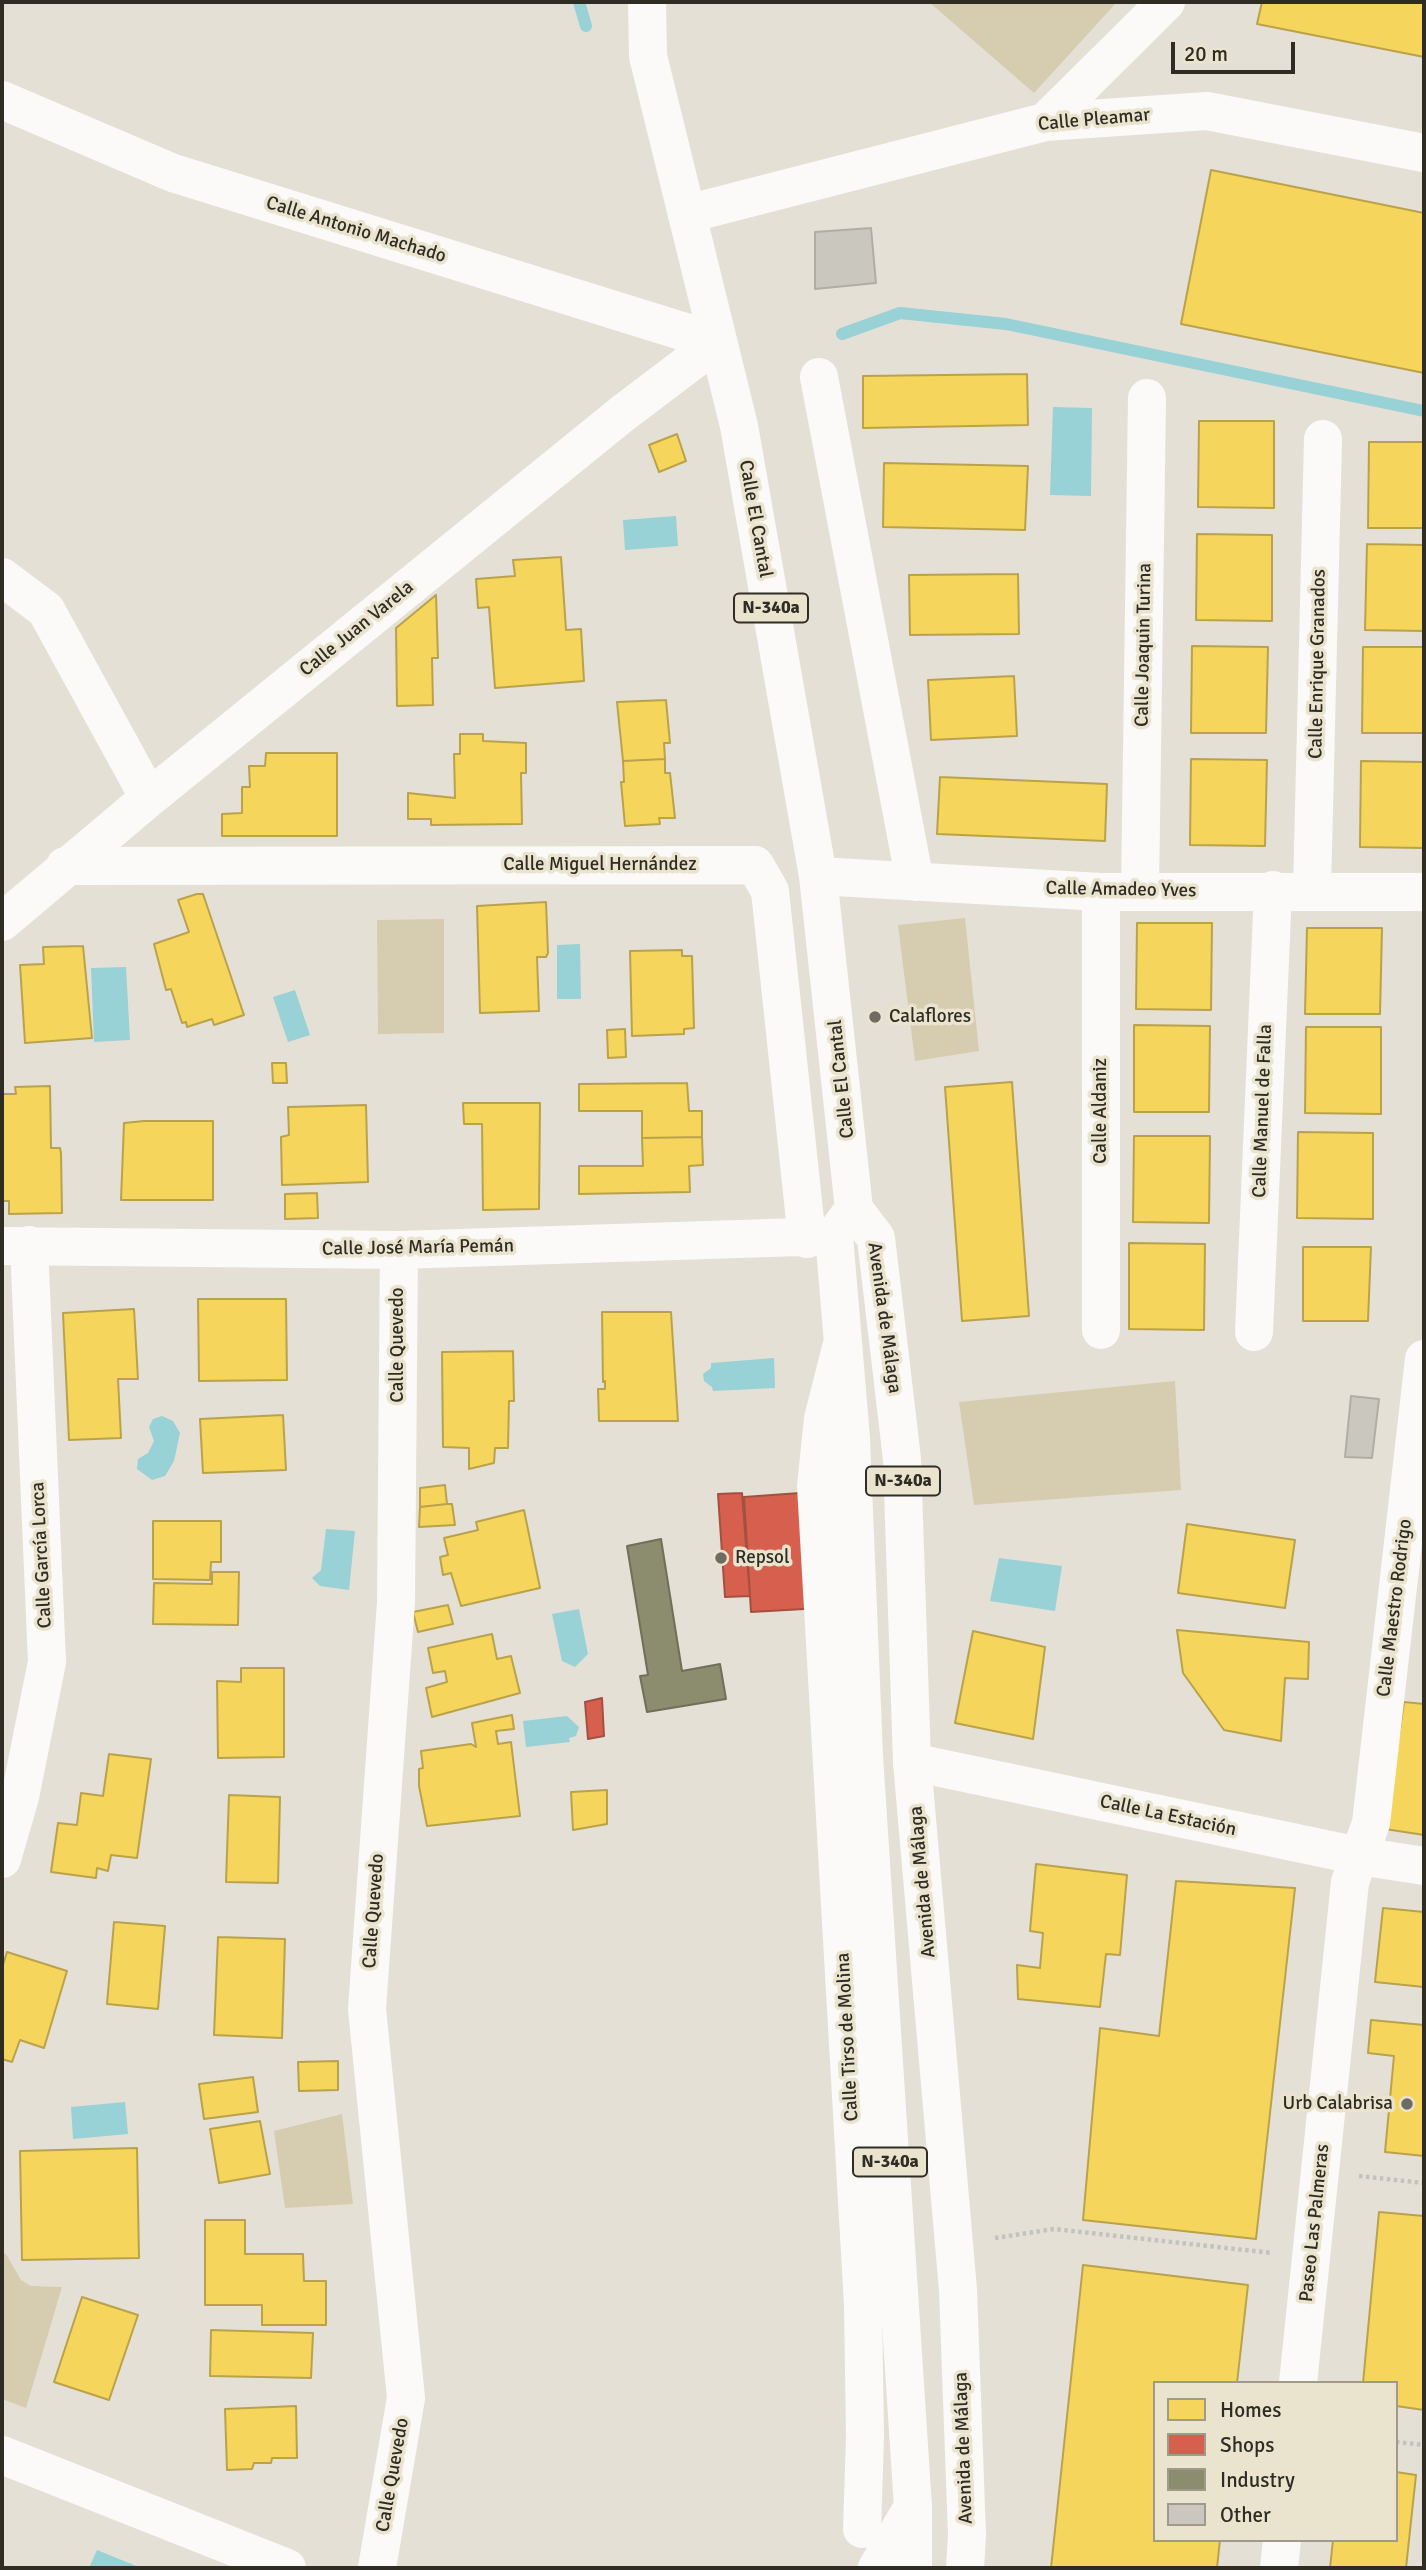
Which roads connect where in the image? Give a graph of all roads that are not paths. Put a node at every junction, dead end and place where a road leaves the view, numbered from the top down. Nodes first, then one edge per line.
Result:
1 (647, 2) edge
2 (1166, 2) edge
3 (2, 100) edge
4 (1045, 122) junction
5 (1424, 153) edge
6 (687, 214) junction
7 (717, 342) junction
8 (819, 377) dead end
9 (1147, 398) dead end
10 (1323, 439) dead end
11 (2, 578) edge
12 (149, 797) junction
13 (65, 866) junction
14 (818, 876) junction
15 (915, 882) junction
16 (1273, 890) junction
17 (1312, 890) junction
18 (1101, 892) junction
19 (1140, 892) junction
20 (1424, 892) edge
21 (2, 922) edge
22 (832, 1228) junction
23 (15, 1246) edge
24 (399, 1250) junction
25 (1101, 1330) dead end
26 (1254, 1332) dead end
27 (844, 1339) junction
28 (1424, 1359) edge
29 (839, 1744) junction
30 (912, 1762) junction
31 (11, 1796) edge
32 (916, 1811) junction
33 (1359, 1856) junction
34 (2, 1859) edge
35 (1424, 1866) edge
36 (844, 1950) junction
37 (882, 2043) junction
38 (1298, 2381) edge
39 (2, 2455) edge
40 (913, 2507) junction
41 (862, 2529) dead end
42 (1282, 2542) edge
43 (287, 2568) edge
44 (377, 2568) edge
45 (877, 2568) edge
46 (913, 2568) edge
47 (965, 2568) edge
48 (1279, 2568) edge

1 - 6 street, Calle El Cantal / N-340a
2 - 4 street
3 - 7 street, Calle Antonio Machado
4 - 5 street, Calle Pleamar
4 - 6 street, Calle Pleamar
6 - 7 street, Calle El Cantal / N-340a
7 - 12 street, Calle Juan Varela
7 - 14 street, Calle El Cantal / N-340a
8 - 15 street
9 - 19 street, Calle Joaquin Turina
10 - 17 street, Calle Enrique Granados
11 - 12 street
12 - 13 street, Calle Juan Varela
13 - 21 street, Calle Juan Varela
13 - 22 street, Calle Miguel Hernández
14 - 15 street, Calle Amadeo Yves
14 - 22 street, Calle El Cantal / N-340a
15 - 18 street, Calle Amadeo Yves
16 - 17 street, Calle Amadeo Yves
16 - 19 street, Calle Amadeo Yves
16 - 26 street, Calle Manuel de Falla
17 - 20 street, Calle Amadeo Yves
18 - 19 street, Calle Amadeo Yves
18 - 25 street, Calle Aldaniz
22 - 24 street, Calle José María Pemán
22 - 27 street, Avenida de Málaga / N-340a
22 - 30 street, Avenida de Málaga / N-340a
23 - 24 street, Calle José María Pemán
23 - 31 street, Calle García Lorca
24 - 44 street, Calle Quevedo
27 - 29 street, Avenida de Málaga / N-340a
27 - 29 street
28 - 33 street, Calle Maestro Rodrigo
29 - 32 street
29 - 36 street, Calle Tirso de Molina
29 - 37 street, Avenida de Málaga / N-340a
30 - 32 street, Avenida de Málaga / N-340a
30 - 33 street, Calle La Estación
31 - 34 street, Calle García Lorca
32 - 47 street, Avenida de Málaga / N-340a
33 - 35 street, Calle La Estación
33 - 38 street, Paseo Las Palmeras
36 - 37 street
36 - 41 street, Calle Tirso de Molina
37 - 40 street, Avenida de Málaga / N-340a
39 - 43 street
40 - 45 street
40 - 46 street, Avenida de Málaga / N-340a
42 - 48 street

